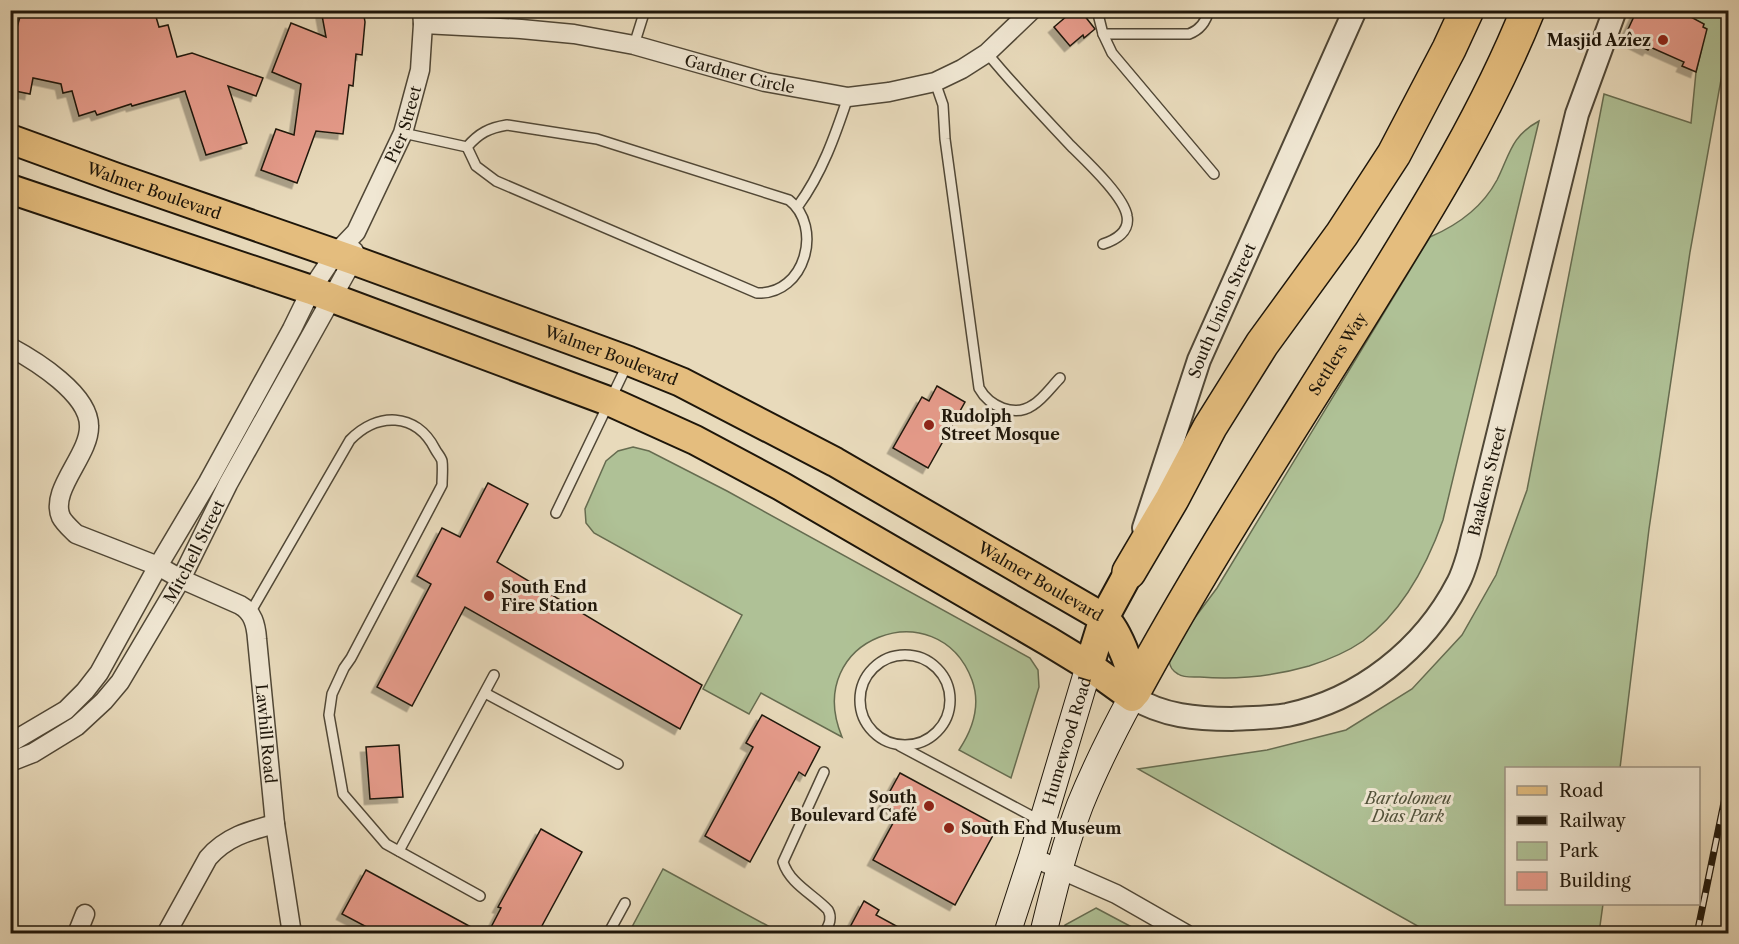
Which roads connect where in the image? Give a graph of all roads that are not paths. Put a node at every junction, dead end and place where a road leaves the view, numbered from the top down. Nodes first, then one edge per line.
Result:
1 (645, 10) edge
2 (1032, 10) edge
3 (1096, 10) edge
4 (1209, 10) edge
5 (1355, 10) edge
6 (1467, 10) edge
7 (1528, 10) edge
8 (1615, 10) edge
9 (422, 17) edge
10 (1103, 34) junction
11 (634, 45) junction
12 (987, 53) junction
13 (935, 82) junction
14 (848, 97) junction
15 (403, 133) junction
16 (10, 139) edge
17 (467, 147) junction
18 (1214, 174) dead end
19 (10, 189) edge
20 (798, 206) junction
21 (1103, 244) dead end
22 (344, 257) junction
23 (322, 294) junction
24 (10, 347) edge
25 (629, 361) junction
26 (1060, 378) dead end
27 (611, 402) junction
28 (556, 513) dead end
29 (158, 566) junction
30 (1129, 572) junction
31 (181, 579) junction
32 (250, 614) junction
33 (1104, 618) junction
34 (1089, 666) junction
35 (494, 675) dead end
36 (485, 693) junction
37 (1133, 694) junction
38 (10, 743) edge
39 (900, 746) junction
40 (10, 762) edge
41 (618, 764) dead end
42 (824, 772) dead end
43 (1043, 822) junction
44 (274, 824) junction
45 (399, 852) junction
46 (1032, 857) junction
47 (1059, 869) junction
48 (480, 896) dead end
49 (625, 903) dead end
50 (85, 914) dead end
51 (77, 933) edge
52 (166, 933) edge
53 (292, 933) edge
54 (608, 933) edge
55 (824, 933) edge
56 (1008, 933) edge
57 (1043, 933) edge
58 (1186, 933) edge

1 - 11 lane
2 - 12 street, Gardner Circle
3 - 10 lane
4 - 10 lane
5 - 30 street, South Union Street
6 - 30 highway
7 - 37 highway, Settlers Way
8 - 37 street, Baakens Street
9 - 11 street, Gardner Circle
9 - 15 street, Pier Street
10 - 18 lane
11 - 14 street, Gardner Circle
12 - 13 street, Gardner Circle
12 - 21 lane
13 - 14 street, Gardner Circle
13 - 26 lane
14 - 20 lane
15 - 17 lane
15 - 22 street, Pier Street
16 - 22 main road, Walmer Boulevard
17 - 20 lane
17 - 20 lane
19 - 23 main road
22 - 23 street, Pier Street
22 - 25 main road, Walmer Boulevard
23 - 27 main road
23 - 29 street, Mitchell Street
23 - 31 street, Mitchell Street
24 - 29 street
25 - 27 lane
25 - 33 main road, Walmer Boulevard
27 - 28 lane
27 - 34 main road
29 - 31 street
29 - 38 street, Mitchell Street
30 - 33 main road, South Union Street
31 - 32 street
31 - 40 street, Mitchell Street
32 - 44 street, Lawhill Road
32 - 45 lane
33 - 34 main road, Humewood Road
33 - 37 main road, Walmer Boulevard
34 - 37 main road
34 - 43 main road, Humewood Road
35 - 36 lane
36 - 41 lane
36 - 45 lane
37 - 47 main road, Humewood Road
39 - 39 lane
39 - 43 lane
42 - 55 lane
43 - 46 main road, Humewood Road
44 - 52 street
44 - 53 street, Lawhill Road
45 - 48 lane
46 - 47 street
46 - 56 main road, Humewood Road
47 - 57 main road, Humewood Road
47 - 58 street
49 - 54 lane
50 - 51 street

